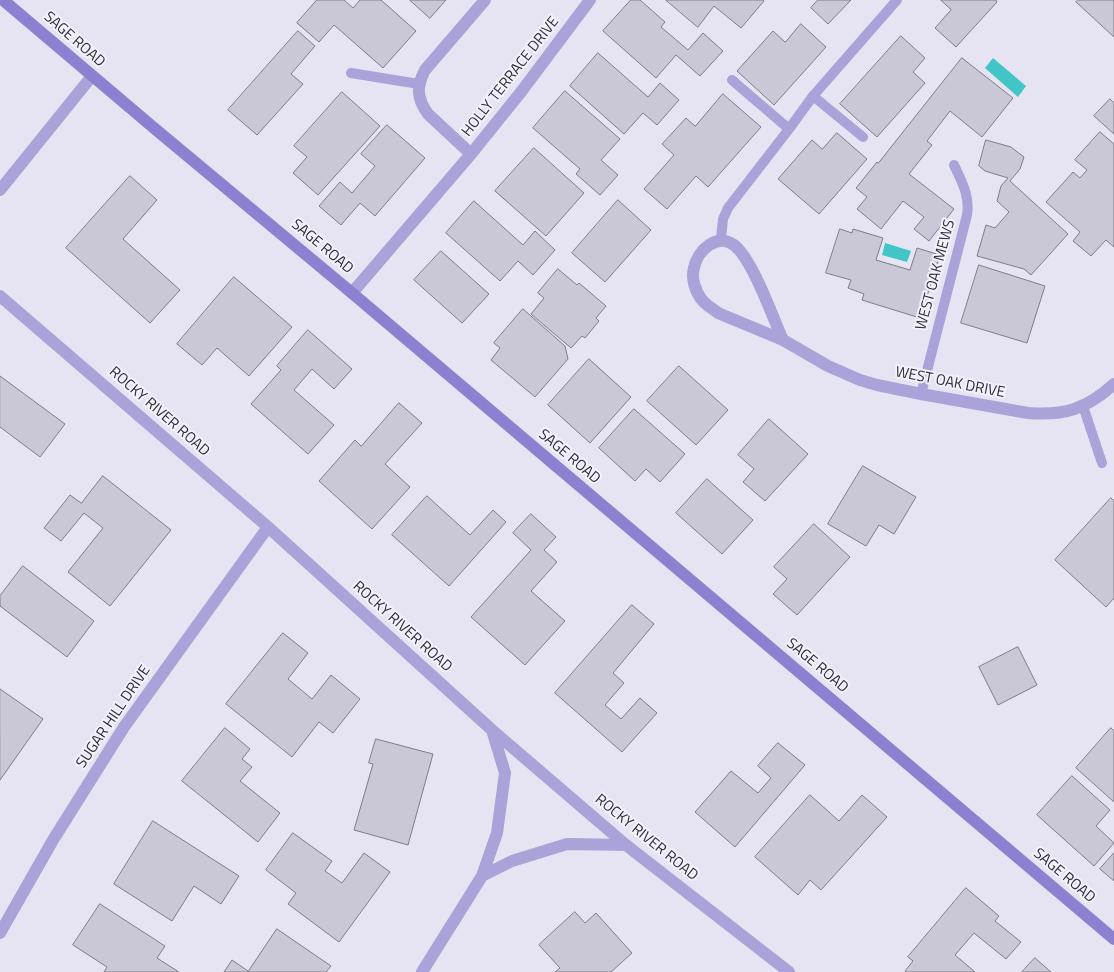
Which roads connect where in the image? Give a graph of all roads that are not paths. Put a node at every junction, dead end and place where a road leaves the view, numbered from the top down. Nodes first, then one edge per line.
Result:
1 (3, 0) edge
2 (485, 0) edge
3 (590, 0) edge
4 (897, 0) edge
5 (351, 73) dead end
6 (92, 76) junction
7 (732, 80) dead end
8 (420, 84) junction
9 (813, 96) junction
10 (789, 129) junction
11 (863, 137) dead end
12 (470, 154) junction
13 (954, 165) dead end
14 (0, 190) edge
15 (721, 239) junction
16 (352, 293) junction
17 (0, 296) edge
18 (783, 340) junction
19 (1114, 384) edge
20 (920, 394) junction
21 (1083, 406) junction
22 (1102, 463) dead end
23 (268, 527) junction
24 (492, 730) junction
25 (626, 845) junction
26 (482, 876) junction
27 (0, 933) edge
28 (1114, 939) edge
29 (422, 972) edge
30 (789, 972) edge

1 - 6 street, SAGE ROAD
2 - 8 street, HOLLY TERRACE DRIVE
3 - 12 street, HOLLY TERRACE DRIVE
4 - 9 lane
5 - 8 lane
6 - 14 street
6 - 16 street, SAGE ROAD
7 - 10 lane
8 - 12 street, HOLLY TERRACE DRIVE
9 - 10 lane
9 - 11 lane
10 - 15 lane
12 - 16 street, HOLLY TERRACE DRIVE
13 - 20 lane, WEST OAK MEWS
15 - 18 street
15 - 18 street, WEST OAK DRIVE
16 - 28 street, SAGE ROAD
17 - 23 street, ROCKY RIVER ROAD
18 - 20 street, WEST OAK DRIVE
19 - 21 street, WEST OAK DRIVE
20 - 21 street, WEST OAK DRIVE
21 - 22 lane
23 - 24 street, ROCKY RIVER ROAD
23 - 27 street, SUGAR HILL DRIVE
24 - 25 street, ROCKY RIVER ROAD
24 - 26 street
25 - 26 street
25 - 30 street, ROCKY RIVER ROAD
26 - 29 street

